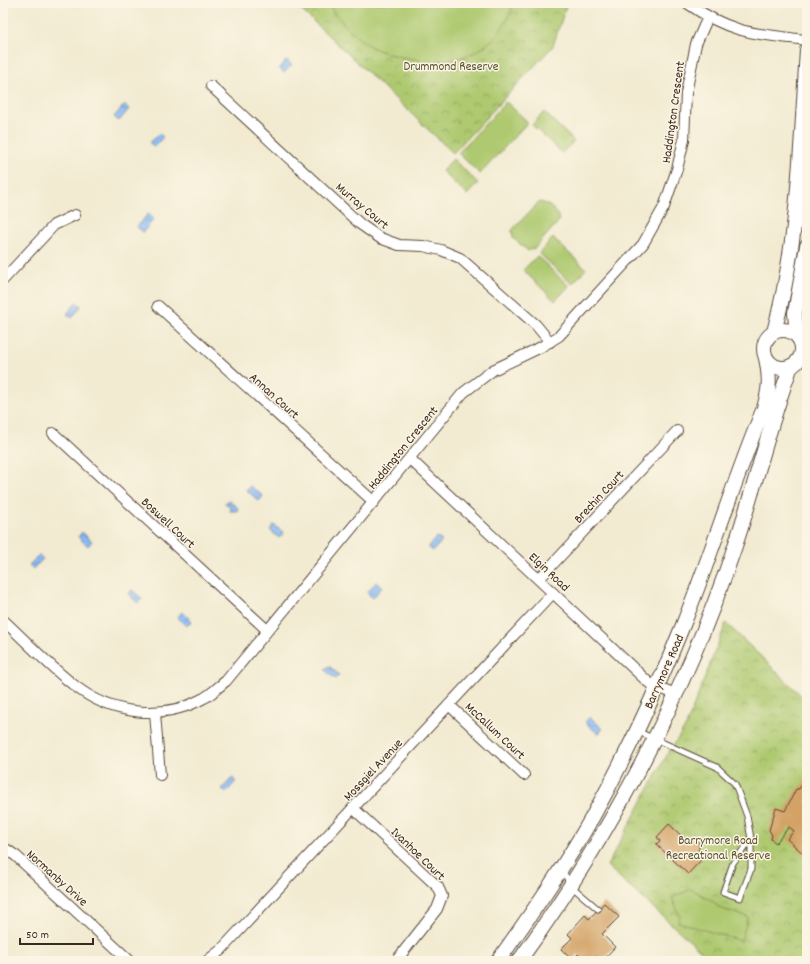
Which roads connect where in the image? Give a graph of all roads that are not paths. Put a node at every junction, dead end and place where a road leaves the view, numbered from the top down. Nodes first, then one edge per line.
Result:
1 (687, 3) edge
2 (708, 17) junction
3 (807, 40) edge
4 (807, 50) edge
5 (211, 86) dead end
6 (75, 215) dead end
7 (807, 246) edge
8 (3, 280) edge
9 (158, 306) dead end
10 (774, 332) junction
11 (550, 342) junction
12 (801, 342) edge
13 (766, 358) junction
14 (799, 361) edge
15 (677, 431) dead end
16 (53, 433) dead end
17 (410, 459) junction
18 (374, 502) junction
19 (539, 579) junction
20 (553, 593) junction
21 (3, 620) edge
22 (267, 630) junction
23 (657, 687) junction
24 (676, 694) junction
25 (449, 705) junction
26 (155, 713) junction
27 (636, 730) junction
28 (654, 738) junction
29 (524, 775) dead end
30 (160, 776) dead end
31 (353, 808) junction
32 (751, 839) junction
33 (3, 847) edge
34 (562, 867) junction
35 (571, 886) junction
36 (598, 909) dead end
37 (130, 961) edge
38 (207, 961) edge
39 (396, 961) edge
40 (498, 961) edge
41 (519, 961) edge

1 - 2 street
2 - 3 street
2 - 11 street, Haddington Crescent
4 - 10 street
5 - 11 street, Murray Court
6 - 8 street
7 - 12 street
9 - 18 street, Annan Court
10 - 12 street
10 - 13 street
11 - 17 street, Haddington Crescent
12 - 14 street
13 - 14 street
13 - 23 street, Barrymore Road
14 - 24 street, Barrymore Road
15 - 19 street, Brechin Court
16 - 22 street, Boswell Court
17 - 18 street, Haddington Crescent
17 - 19 street, Elgin Road
18 - 22 street, Haddington Crescent
19 - 20 street, Elgin Road
20 - 23 street, Elgin Road
20 - 25 street, Mossgiel Avenue
21 - 26 street, Haddington Crescent
22 - 26 street, Haddington Crescent
23 - 24 street, Elgin Road
23 - 27 street, Barrymore Road
24 - 28 street, Barrymore Road
25 - 29 street, McCallum Court
25 - 31 street, Mossgiel Avenue
26 - 30 street
27 - 28 lane
27 - 34 street, Barrymore Road
28 - 32 lane
28 - 35 street, Barrymore Road
31 - 38 street, Mossgiel Avenue
31 - 39 street, Ivanhoe Court
32 - 32 lane
33 - 37 street, Normanby Drive
34 - 35 lane
34 - 40 street, Barrymore Road
35 - 36 lane
35 - 41 street, Barrymore Road

